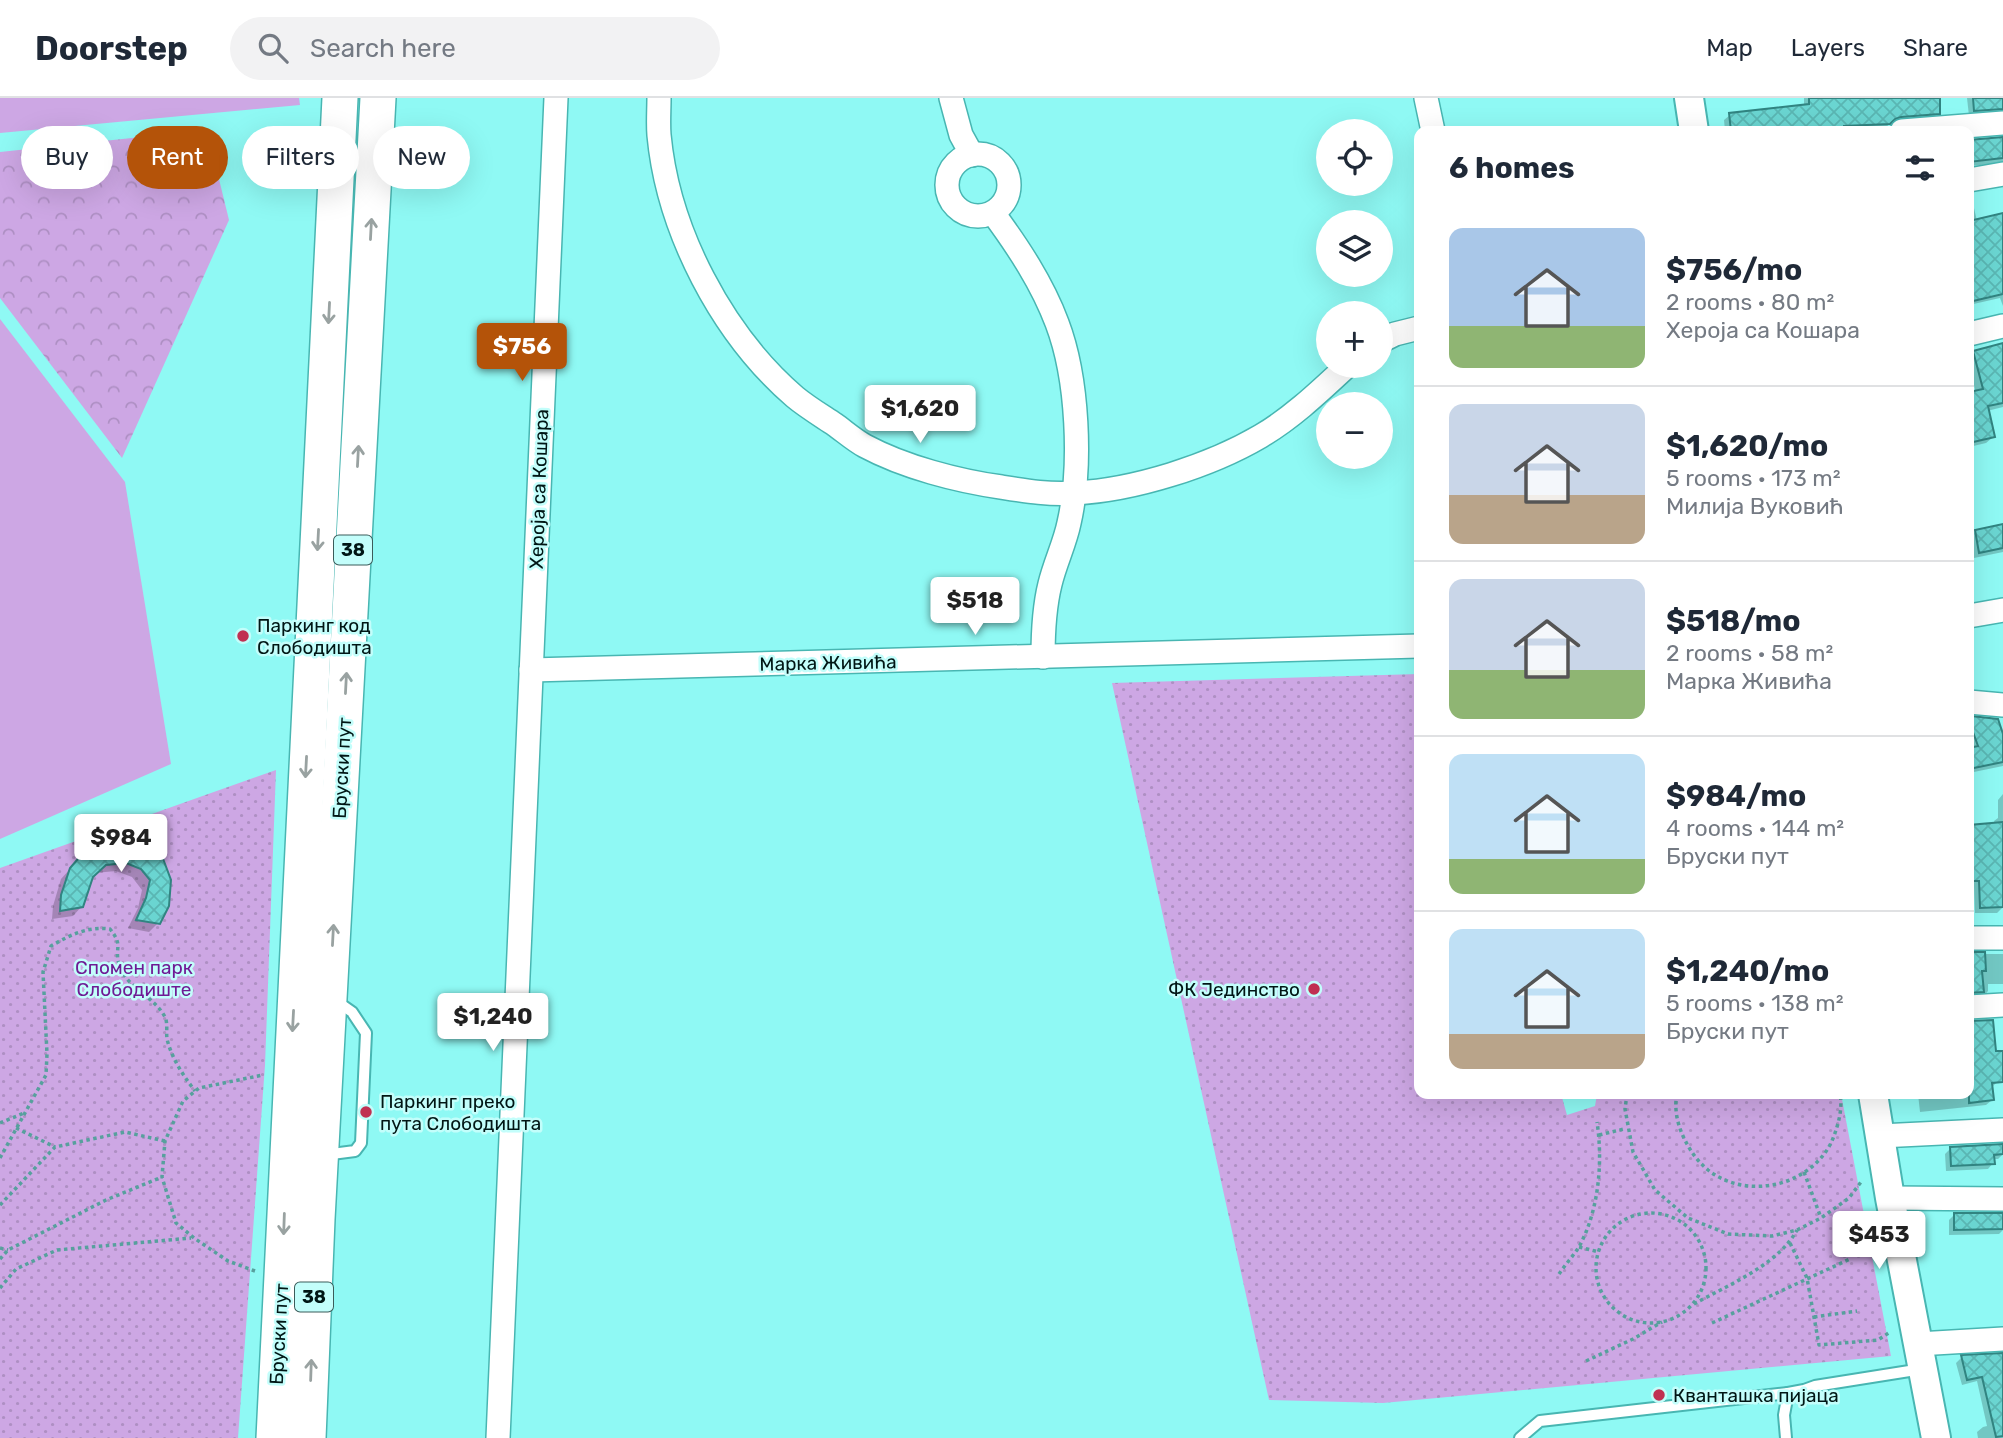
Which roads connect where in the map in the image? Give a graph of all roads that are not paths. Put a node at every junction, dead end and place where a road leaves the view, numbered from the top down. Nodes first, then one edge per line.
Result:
1 (340, 98) edge
2 (377, 98) edge
3 (556, 98) edge
4 (659, 98) edge
5 (951, 98) edge
6 (1426, 98) edge
7 (1689, 98) edge
8 (2003, 123) edge
9 (1432, 126) edge
10 (1693, 126) edge
11 (1965, 126) edge
12 (972, 155) junction
13 (2003, 174) edge
14 (1974, 179) edge
15 (993, 213) junction
16 (2003, 326) edge
17 (1414, 329) edge
18 (1974, 333) edge
19 (1393, 335) edge
20 (1334, 378) edge
21 (1073, 494) junction
22 (2003, 610) edge
23 (1974, 615) edge
24 (1414, 646) edge
25 (1043, 657) junction
26 (531, 670) junction
27 (1974, 702) edge
28 (2003, 705) edge
29 (1974, 938) edge
30 (2003, 938) edge
31 (2003, 1006) edge
32 (1974, 1007) edge
33 (1874, 1099) edge
34 (2003, 1130) edge
35 (1880, 1136) junction
36 (303, 1156) junction
37 (1890, 1198) junction
38 (2003, 1199) edge
39 (2003, 1339) edge
40 (1912, 1347) junction
41 (1788, 1392) junction
42 (274, 1438) edge
43 (308, 1438) edge
44 (498, 1438) edge
45 (1520, 1438) edge
46 (1786, 1438) edge
47 (1936, 1438) edge

1 -> 36 main road, Бруски пут / 38
36 -> 2 main road, Бруски пут / 38
3 - 26 street, Хероја са Кошара
4 - 21 street
5 - 12 street
6 - 9 street
7 - 10 street
8 - 11 street
12 - 15 street
12 - 15 street
13 - 14 street
15 - 21 street
16 - 18 street
17 - 19 street
20 - 21 street
21 - 25 street
22 - 23 street
24 - 25 street, Марка Живића
25 - 26 street, Марка Живића
26 - 44 street, Хероја са Кошара
27 - 28 street
29 - 30 street
31 - 32 street
33 - 35 street
34 - 35 street
35 - 37 street
36 -> 42 main road, Бруски пут / 38
43 -> 36 main road, Бруски пут / 38
37 - 38 street
37 - 40 street
39 - 40 street
40 - 41 lane
40 - 47 street
41 - 45 lane
41 - 46 lane

